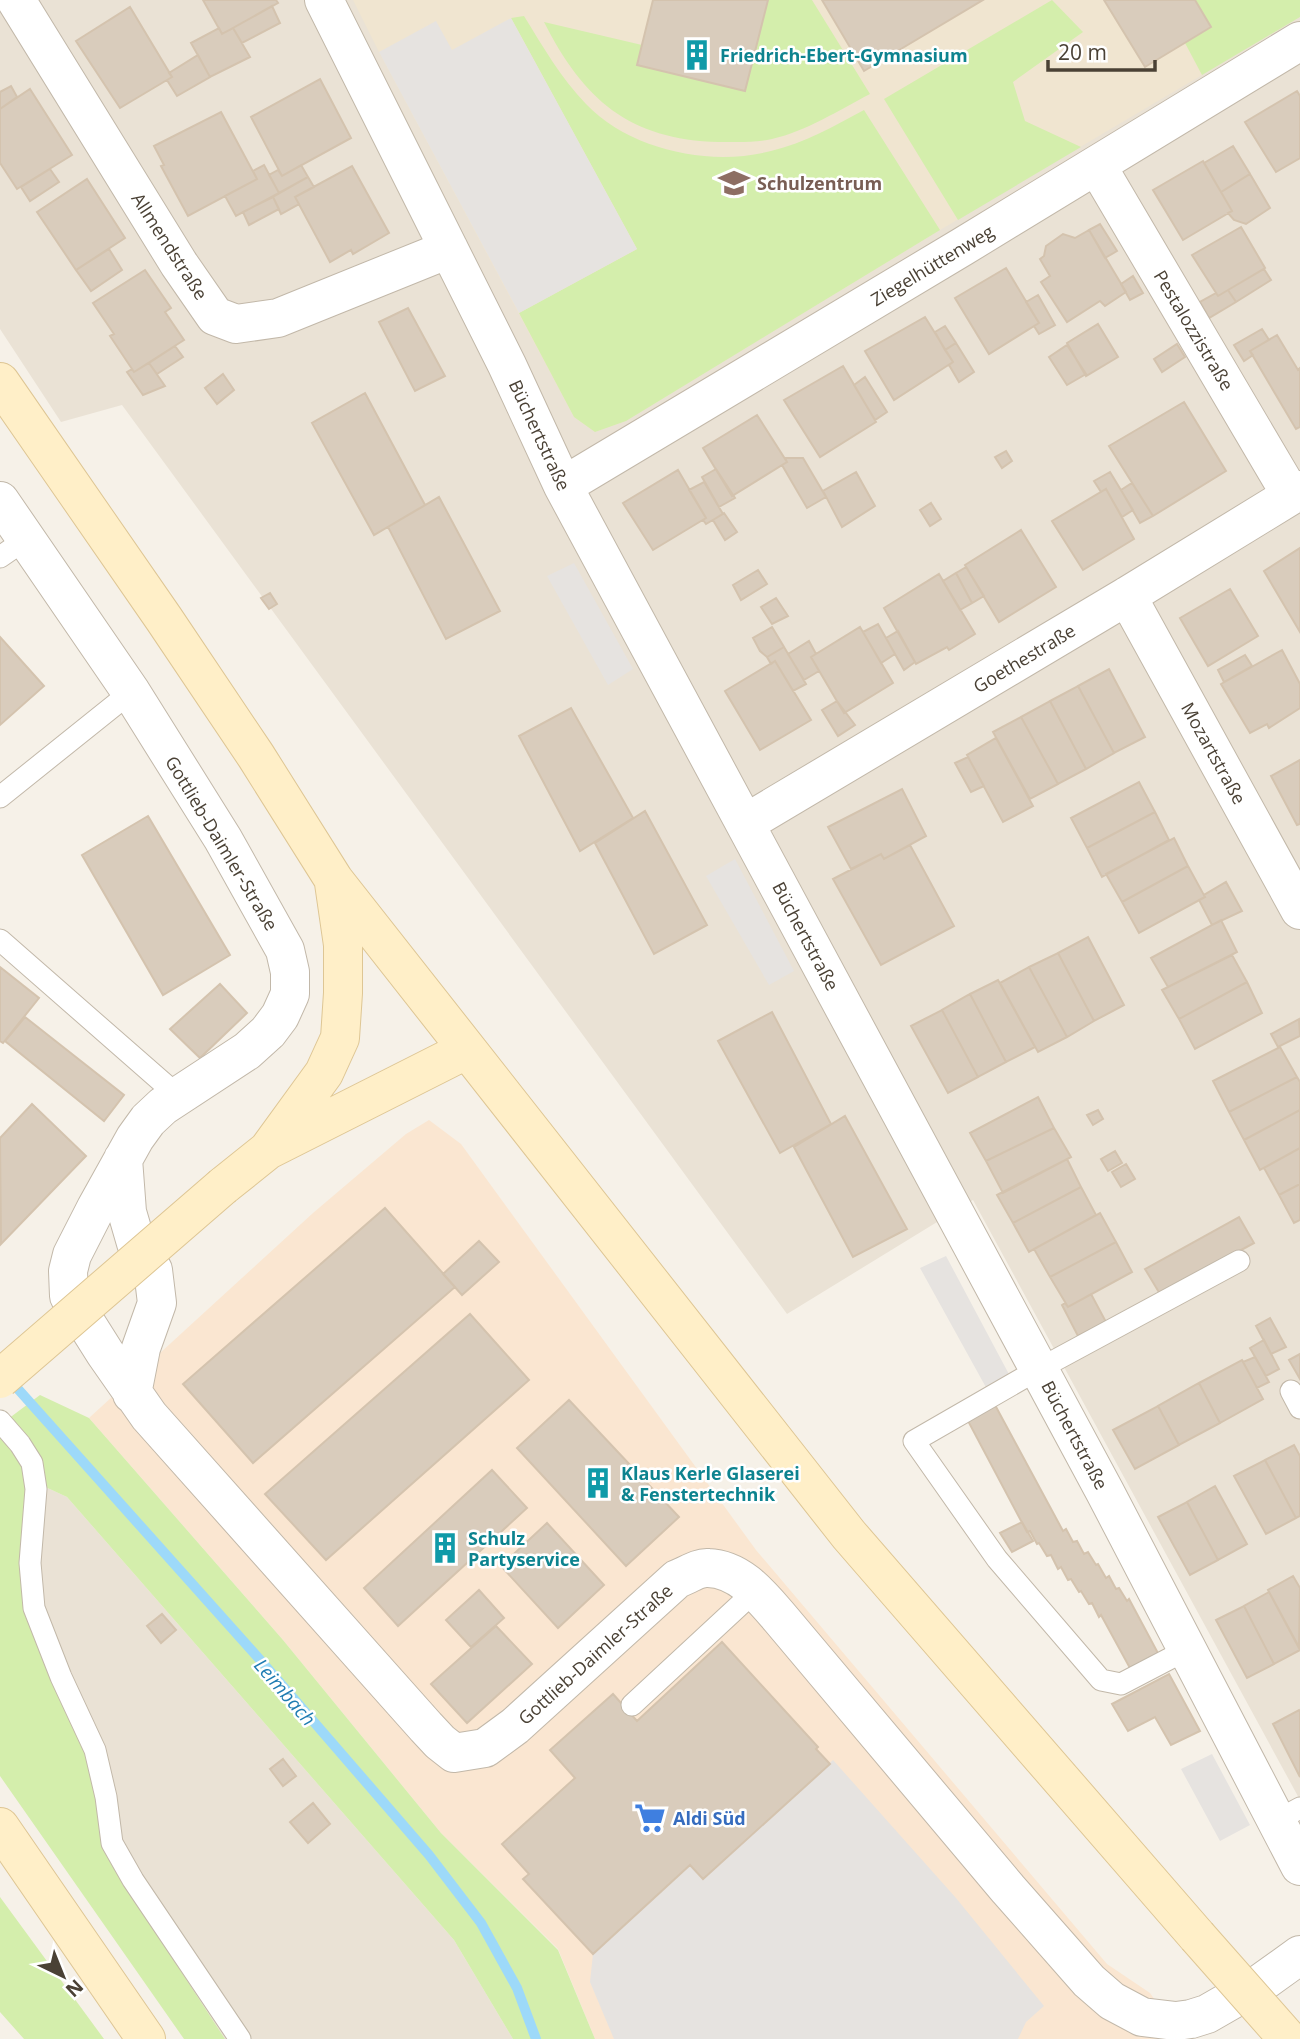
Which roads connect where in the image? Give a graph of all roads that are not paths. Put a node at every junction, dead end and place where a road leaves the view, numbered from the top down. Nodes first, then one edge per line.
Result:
1 (16, 0) edge
2 (324, 0) edge
3 (1300, 41) edge
4 (1097, 166) junction
5 (449, 249) junction
6 (0, 382) edge
7 (563, 486) junction
8 (1296, 492) edge
9 (0, 501) edge
10 (13, 548) edge
11 (1127, 596) junction
12 (131, 692) junction
13 (0, 797) edge
14 (746, 823) junction
15 (334, 880) junction
16 (1300, 910) edge
17 (0, 940) edge
18 (466, 1050) junction
19 (177, 1096) junction
20 (268, 1150) junction
21 (123, 1159) junction
22 (1239, 1261) dead end
23 (1039, 1369) junction
24 (0, 1379) edge
25 (132, 1394) junction
26 (0, 1421) edge
27 (755, 1591) junction
28 (1188, 1649) junction
29 (632, 1705) dead end
30 (1288, 1814) edge
31 (0, 1827) edge
32 (1300, 1866) edge
33 (1300, 1955) edge
34 (146, 2039) edge
35 (240, 2039) edge
36 (1288, 2039) edge

1 - 5 street, Allmendstraße
2 - 5 street, Büchertstraße
3 - 4 street, Ziegelhüttenweg
4 - 7 street, Ziegelhüttenweg
4 - 8 street, Pestalozzistraße
5 - 7 street, Büchertstraße
6 - 15 main road
7 - 14 street, Büchertstraße
8 - 11 street, Goethestraße
9 - 10 street, Gottlieb-Daimler-Straße
10 - 12 street, Gottlieb-Daimler-Straße
11 - 14 street, Goethestraße
11 - 16 street, Mozartstraße
12 - 13 lane
12 - 19 street, Gottlieb-Daimler-Straße
14 - 23 street, Büchertstraße
15 - 18 main road
15 - 20 main road
17 - 19 lane
18 - 20 main road
18 - 36 main road, bridge
19 - 21 street, Gottlieb-Daimler-Straße
20 - 24 main road, bridge
21 - 25 street
21 - 25 street, Gottlieb-Daimler-Straße
22 - 23 lane
23 - 28 street, Büchertstraße
23 - 28 lane
25 - 27 street, Gottlieb-Daimler-Straße
26 - 35 lane
27 - 29 lane
27 - 33 street, Gottlieb-Daimler-Straße
28 - 30 street, Büchertstraße
30 - 32 street, Büchertstraße
31 - 34 main road

